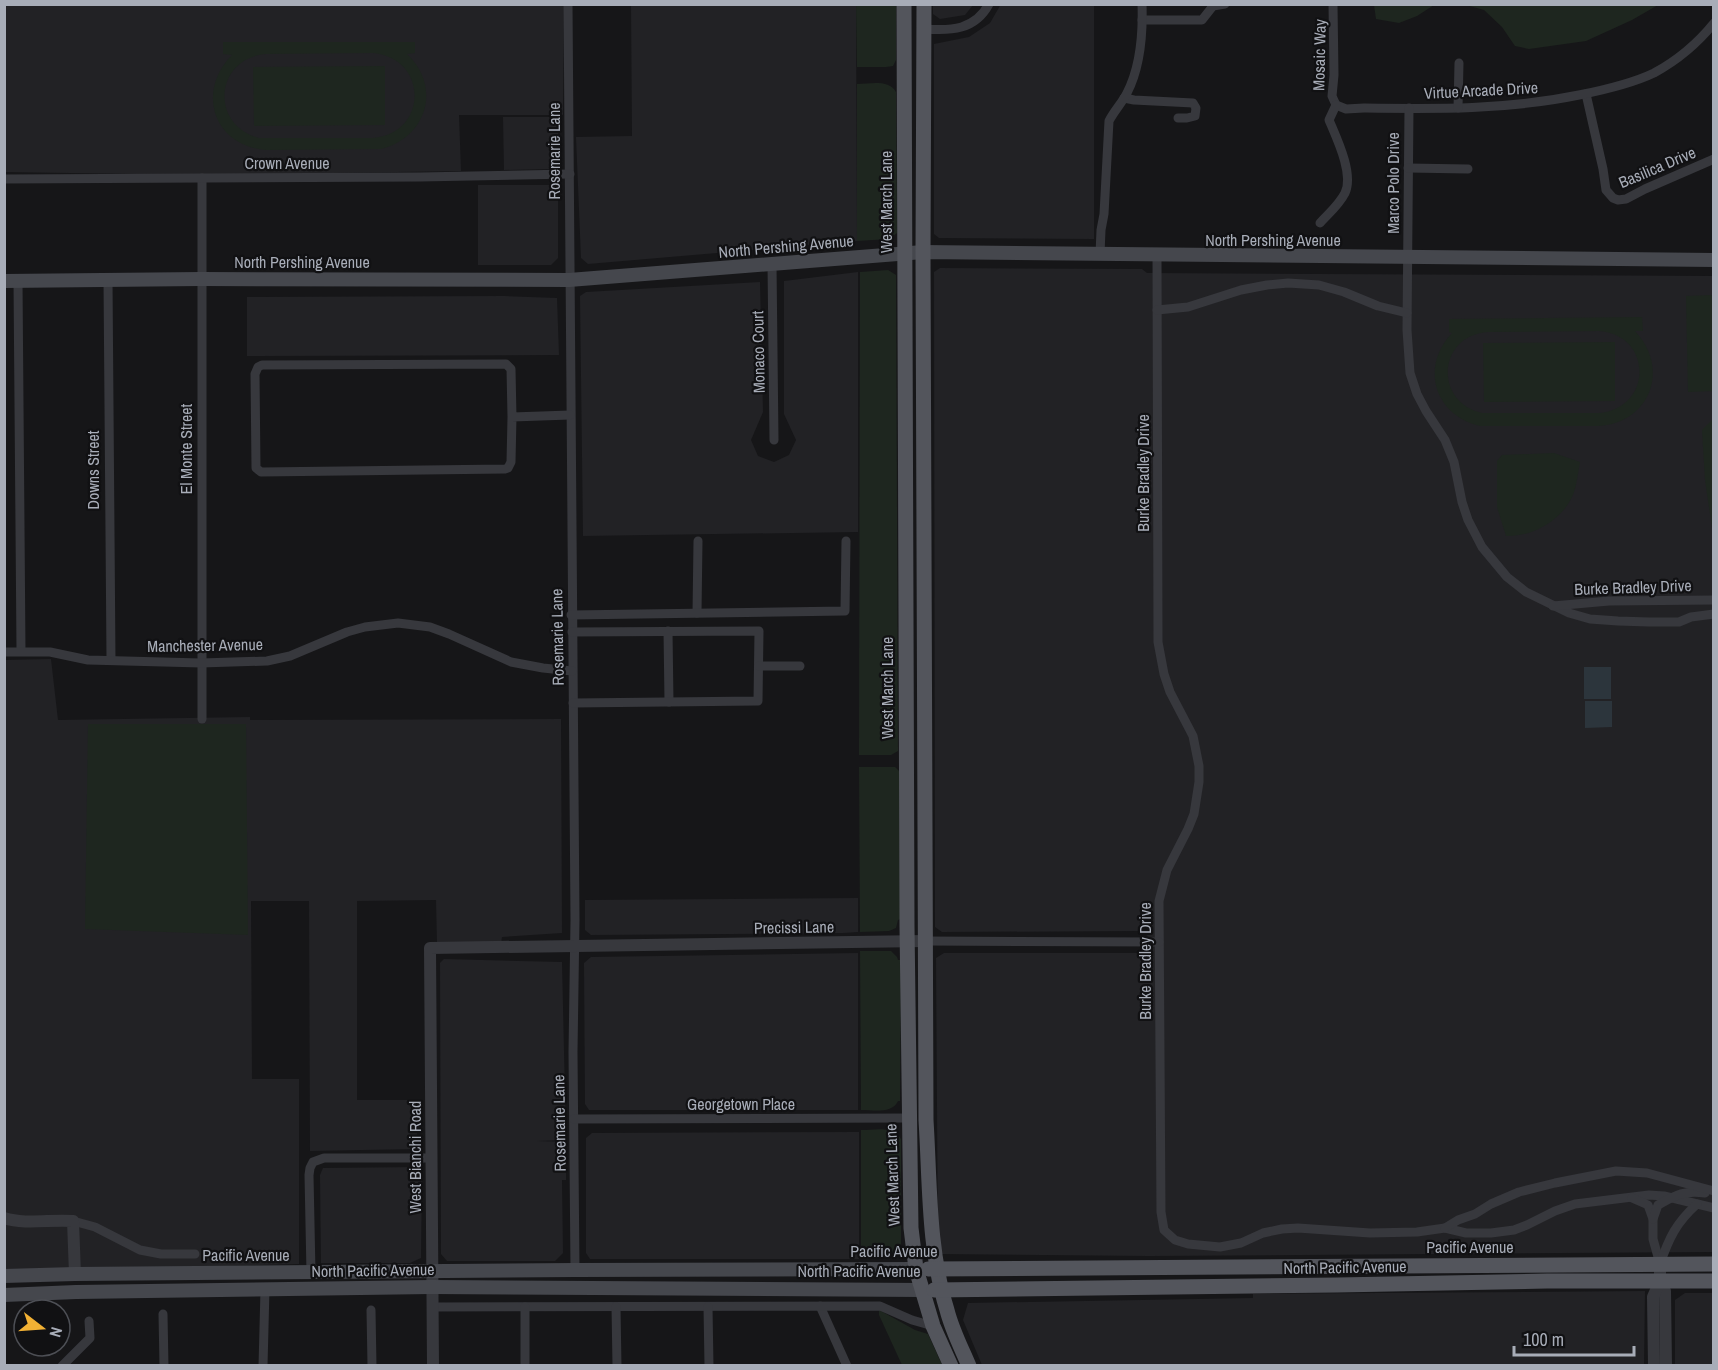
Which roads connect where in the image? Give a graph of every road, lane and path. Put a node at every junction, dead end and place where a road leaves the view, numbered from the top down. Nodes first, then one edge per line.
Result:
1 (568, 4) edge
2 (904, 4) edge
3 (924, 4) edge
4 (989, 4) edge
5 (1142, 4) edge
6 (1225, 4) edge
7 (1333, 4) edge
8 (1142, 20) junction
9 (1713, 23) edge
10 (924, 29) junction
11 (1459, 63) dead end
12 (1586, 94) junction
13 (1124, 98) junction
14 (1336, 105) junction
15 (1409, 108) junction
16 (1458, 108) junction
17 (1178, 118) dead end
18 (1713, 159) edge
19 (1408, 168) junction
20 (1468, 168) dead end
21 (570, 174) junction
22 (202, 178) junction
23 (4, 179) edge
24 (1320, 222) dead end
25 (923, 252) junction
26 (904, 253) junction
27 (1100, 254) junction
28 (1157, 255) junction
29 (1408, 257) junction
30 (1713, 260) edge
31 (772, 264) junction
32 (201, 279) junction
33 (108, 280) junction
34 (569, 280) junction
35 (11, 281) edge
36 (1157, 310) junction
37 (1407, 313) junction
38 (570, 415) junction
39 (512, 417) junction
40 (774, 440) dead end
41 (698, 541) dead end
42 (846, 541) dead end
43 (1713, 600) edge
44 (1553, 606) junction
45 (697, 613) junction
46 (1713, 614) edge
47 (572, 615) junction
48 (668, 631) junction
49 (572, 632) junction
50 (21, 651) junction
51 (4, 652) edge
52 (111, 660) junction
53 (201, 663) junction
54 (759, 666) junction
55 (800, 666) dead end
56 (572, 672) junction
57 (669, 702) junction
58 (573, 703) junction
59 (202, 719) dead end
60 (907, 941) junction
61 (925, 941) junction
62 (1159, 942) junction
63 (574, 946) junction
64 (430, 948) joint
65 (909, 1118) junction
66 (574, 1119) junction
67 (431, 1158) junction
68 (1665, 1178) junction
69 (1713, 1193) edge
70 (1676, 1197) junction
71 (1632, 1198) junction
72 (1696, 1204) junction
73 (1713, 1208) edge
74 (4, 1218) edge
75 (1653, 1219) junction
76 (73, 1221) junction
77 (1680, 1221) junction
78 (1445, 1228) junction
79 (195, 1254) dead end
80 (1713, 1263) edge
81 (1660, 1264) junction
82 (1418, 1266) junction
83 (916, 1269) junction
84 (937, 1269) junction
85 (575, 1270) junction
86 (431, 1272) junction
87 (311, 1273) junction
88 (75, 1274) junction
89 (4, 1276) edge
90 (1660, 1281) junction
91 (1713, 1281) edge
92 (1337, 1285) junction
93 (431, 1287) junction
94 (536, 1287) junction
95 (265, 1289) junction
96 (922, 1290) junction
97 (942, 1290) junction
98 (20, 1294) junction
99 (4, 1295) edge
100 (820, 1306) junction
101 (432, 1307) junction
102 (525, 1307) junction
103 (616, 1307) junction
104 (708, 1307) junction
105 (371, 1310) dead end
106 (162, 1314) dead end
107 (88, 1321) dead end
108 (933, 1326) junction
109 (62, 1365) edge
110 (164, 1365) edge
111 (263, 1365) edge
112 (372, 1365) edge
113 (433, 1365) edge
114 (525, 1365) edge
115 (617, 1365) edge
116 (709, 1365) edge
117 (847, 1365) edge
118 (951, 1365) edge
119 (969, 1365) edge
120 (1654, 1365) edge
121 (1666, 1365) edge

1 - 21 street, Rosemarie Lane
2 - 26 main road, West March Lane
3 - 10 main road
4 - 10 street
5 - 8 street
6 - 8 street
7 - 14 street, Mosaic Way
8 - 13 street
9 - 12 street, Virtue Arcade Drive
10 - 25 main road
11 - 16 street
12 - 16 street, Virtue Arcade Drive
12 - 18 street, Basilica Drive
13 - 17 street
13 - 27 street
14 - 15 street, Virtue Arcade Drive
14 - 24 street, Mosaic Way
15 - 16 street, Virtue Arcade Drive
15 - 19 street, Marco Polo Drive
19 - 20 street
19 - 29 street, Marco Polo Drive
21 - 22 street, Crown Avenue
21 - 34 street, Rosemarie Lane
22 - 23 street, Crown Avenue
22 - 32 street, El Monte Street
25 - 26 main road, North Pershing Avenue
25 - 27 main road, North Pershing Avenue
25 - 61 main road
26 - 31 main road, North Pershing Avenue
26 - 60 main road, West March Lane
27 - 28 main road, North Pershing Avenue
28 - 29 main road, North Pershing Avenue
28 - 36 street, Burke Bradley Drive
29 - 30 main road, North Pershing Avenue
29 - 37 street, Burke Bradley Drive
31 - 34 main road, North Pershing Avenue
31 - 40 street, Monaco Court
32 - 33 main road, North Pershing Avenue
32 - 34 main road, North Pershing Avenue
32 - 53 street, El Monte Street
33 - 35 main road, North Pershing Avenue
33 - 52 street, Downs Street
34 - 38 street, Rosemarie Lane
35 - 50 street
36 - 37 street
36 - 62 street, Burke Bradley Drive
37 - 44 street, Burke Bradley Drive
38 - 39 street
38 - 47 street, Rosemarie Lane
39 - 39 street
41 - 45 street
42 - 45 street
43 - 44 street, Burke Bradley Drive
44 - 46 street, Burke Bradley Drive
45 - 47 street
47 - 49 street, Rosemarie Lane
48 - 49 street
48 - 54 street
48 - 57 street
49 - 56 street, Rosemarie Lane
50 - 51 street, Manchester Avenue
50 - 52 street, Manchester Avenue
52 - 53 street, Manchester Avenue
53 - 56 street, Manchester Avenue
53 - 59 street, El Monte Street
54 - 55 street
54 - 57 street
56 - 58 street, Rosemarie Lane
57 - 58 street
58 - 63 street, Rosemarie Lane
60 - 61 street, Precissi Lane
60 - 63 street, Precissi Lane
60 - 65 main road, West March Lane
61 - 62 street, Precissi Lane
61 - 84 main road
62 - 78 street, Burke Bradley Drive
63 - 64 street, Precissi Lane
63 - 66 street, Rosemarie Lane
64 - 67 street, West Bianchi Road
65 - 66 street, Georgetown Place
65 - 83 main road, West March Lane
66 - 85 street, Rosemarie Lane
67 - 86 street, West Bianchi Road
67 - 87 street
68 - 69 street, Burke Bradley Drive
68 - 70 street
68 - 78 street, Burke Bradley Drive
69 - 70 street
70 - 71 street, Burke Bradley Drive
70 - 72 street, Burke Bradley Drive
70 - 75 street
70 - 77 street
71 - 75 street
71 - 78 street, Burke Bradley Drive
72 - 73 street, Burke Bradley Drive
72 - 77 street
74 - 76 street
75 - 81 street
76 - 79 street
76 - 88 street
77 - 81 street
80 - 81 main road, Pacific Avenue
81 - 82 main road, Pacific Avenue
81 - 90 street
82 - 84 main road, Pacific Avenue
82 - 92 main road
83 - 84 main road, Pacific Avenue
83 - 85 main road, Pacific Avenue
83 - 96 main road, West March Lane
84 - 97 main road
85 - 86 main road, Pacific Avenue
85 - 94 main road
86 - 87 main road, Pacific Avenue
86 - 93 street, West Bianchi Road
87 - 88 main road, Pacific Avenue
87 - 95 main road
88 - 89 main road
88 - 98 main road
90 - 91 main road, North Pacific Avenue
90 - 92 main road, North Pacific Avenue
90 - 120 street
90 - 121 street
92 - 97 main road, North Pacific Avenue
93 - 94 main road, North Pacific Avenue
93 - 95 main road, North Pacific Avenue
93 - 101 street, West Bianchi Road
94 - 96 main road, North Pacific Avenue
95 - 98 main road, North Pacific Avenue
95 - 111 street
96 - 97 main road, North Pacific Avenue
96 - 108 main road, West March Lane
97 - 119 main road
98 - 99 main road, North Pacific Avenue
100 - 104 street
100 - 108 street
100 - 117 street
101 - 102 street
101 - 113 street, West Bianchi Road
102 - 103 street
102 - 114 street
103 - 104 street
103 - 115 street
104 - 116 street
105 - 112 street
106 - 110 street
107 - 109 street
108 - 118 main road, West March Lane

